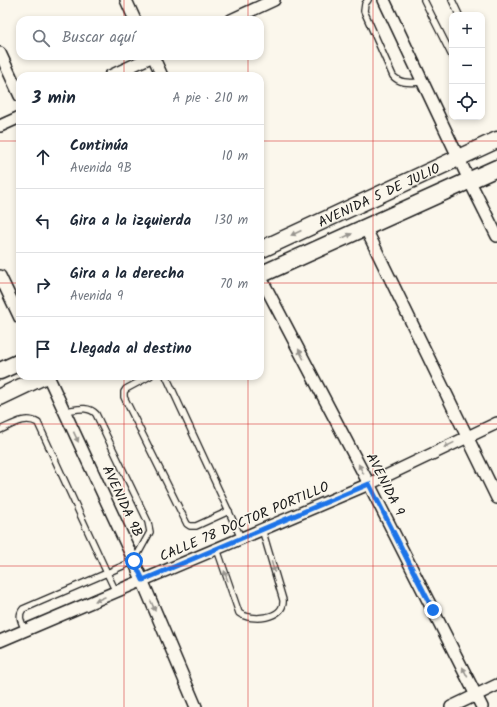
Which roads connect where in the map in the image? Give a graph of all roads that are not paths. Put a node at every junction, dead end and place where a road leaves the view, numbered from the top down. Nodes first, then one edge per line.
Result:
1 (126, 0) edge
2 (274, 0) edge
3 (368, 0) edge
4 (384, 0) edge
5 (424, 0) edge
6 (452, 0) edge
7 (458, 12) edge
8 (133, 16) edge
9 (240, 16) edge
10 (449, 50) edge
11 (0, 53) edge
12 (144, 60) edge
13 (155, 60) edge
14 (119, 72) edge
15 (160, 72) edge
16 (423, 82) junction
17 (16, 87) edge
18 (16, 119) edge
19 (0, 126) edge
20 (497, 140) edge
21 (458, 158) junction
22 (497, 168) edge
23 (469, 180) junction
24 (365, 227) junction
25 (497, 236) edge
26 (264, 248) edge
27 (264, 273) edge
28 (0, 276) edge
29 (264, 283) edge
30 (16, 310) edge
31 (16, 364) edge
32 (0, 371) edge
33 (36, 380) edge
34 (50, 380) edge
35 (143, 380) edge
36 (168, 380) edge
37 (0, 397) edge
38 (64, 411) junction
39 (497, 423) edge
40 (0, 430) edge
41 (466, 437) junction
42 (369, 484) junction
43 (497, 498) edge
44 (229, 511) junction
45 (262, 529) junction
46 (241, 538) junction
47 (217, 549) junction
48 (134, 561) junction
49 (107, 573) junction
50 (143, 580) junction
51 (116, 592) junction
52 (25, 630) junction
53 (0, 641) edge
54 (497, 685) edge
55 (476, 695) junction
56 (196, 707) edge
57 (451, 707) edge
58 (482, 707) edge

1 - 8 street
2 - 9 street
3 - 16 lane
4 - 16 street
5 - 10 lane
6 - 7 lane
11 - 17 street
12 - 14 street
13 - 15 street
16 - 21 street
18 - 19 street
20 - 21 main road, AVENIDA 5 DE JULIO
21 - 23 street
21 -> 26 main road, AVENIDA 5 DE JULIO
22 - 23 main road, AVENIDA 5 DE JULIO
23 - 24 main road, AVENIDA 5 DE JULIO
23 - 25 street
27 -> 24 main road, AVENIDA 5 DE JULIO
24 - 41 street
28 - 30 street
42 -> 29 street, AVENIDA 9
31 - 32 main road
33 - 37 main road
34 - 38 street, AVENIDA 9B
35 - 44 lane
36 - 44 lane
38 -> 48 street, AVENIDA 9B
38 - 48 lane
39 - 41 street, CALLE 78 DOCTOR PORTILLO
40 - 49 lane
41 -> 42 street, CALLE 78 DOCTOR PORTILLO
41 - 43 street
42 - 45 street, CALLE 78 DOCTOR PORTILLO
55 -> 42 street, AVENIDA 9
44 - 46 lane
45 - 46 street, CALLE 78 DOCTOR PORTILLO
45 -> 47 lane
46 - 47 street, CALLE 78 DOCTOR PORTILLO
47 - 50 street, CALLE 78 DOCTOR PORTILLO
48 - 49 lane
48 - 50 street, AVENIDA 9B
49 - 51 lane
49 - 52 lane
50 - 51 street, CALLE 78 DOCTOR PORTILLO
50 -> 56 street, AVENIDA 9B
51 -> 52 street, CALLE 78 DOCTOR PORTILLO
52 - 53 street, CALLE 78 DOCTOR PORTILLO
54 - 55 street
55 - 57 street
55 - 58 street, AVENIDA 9

